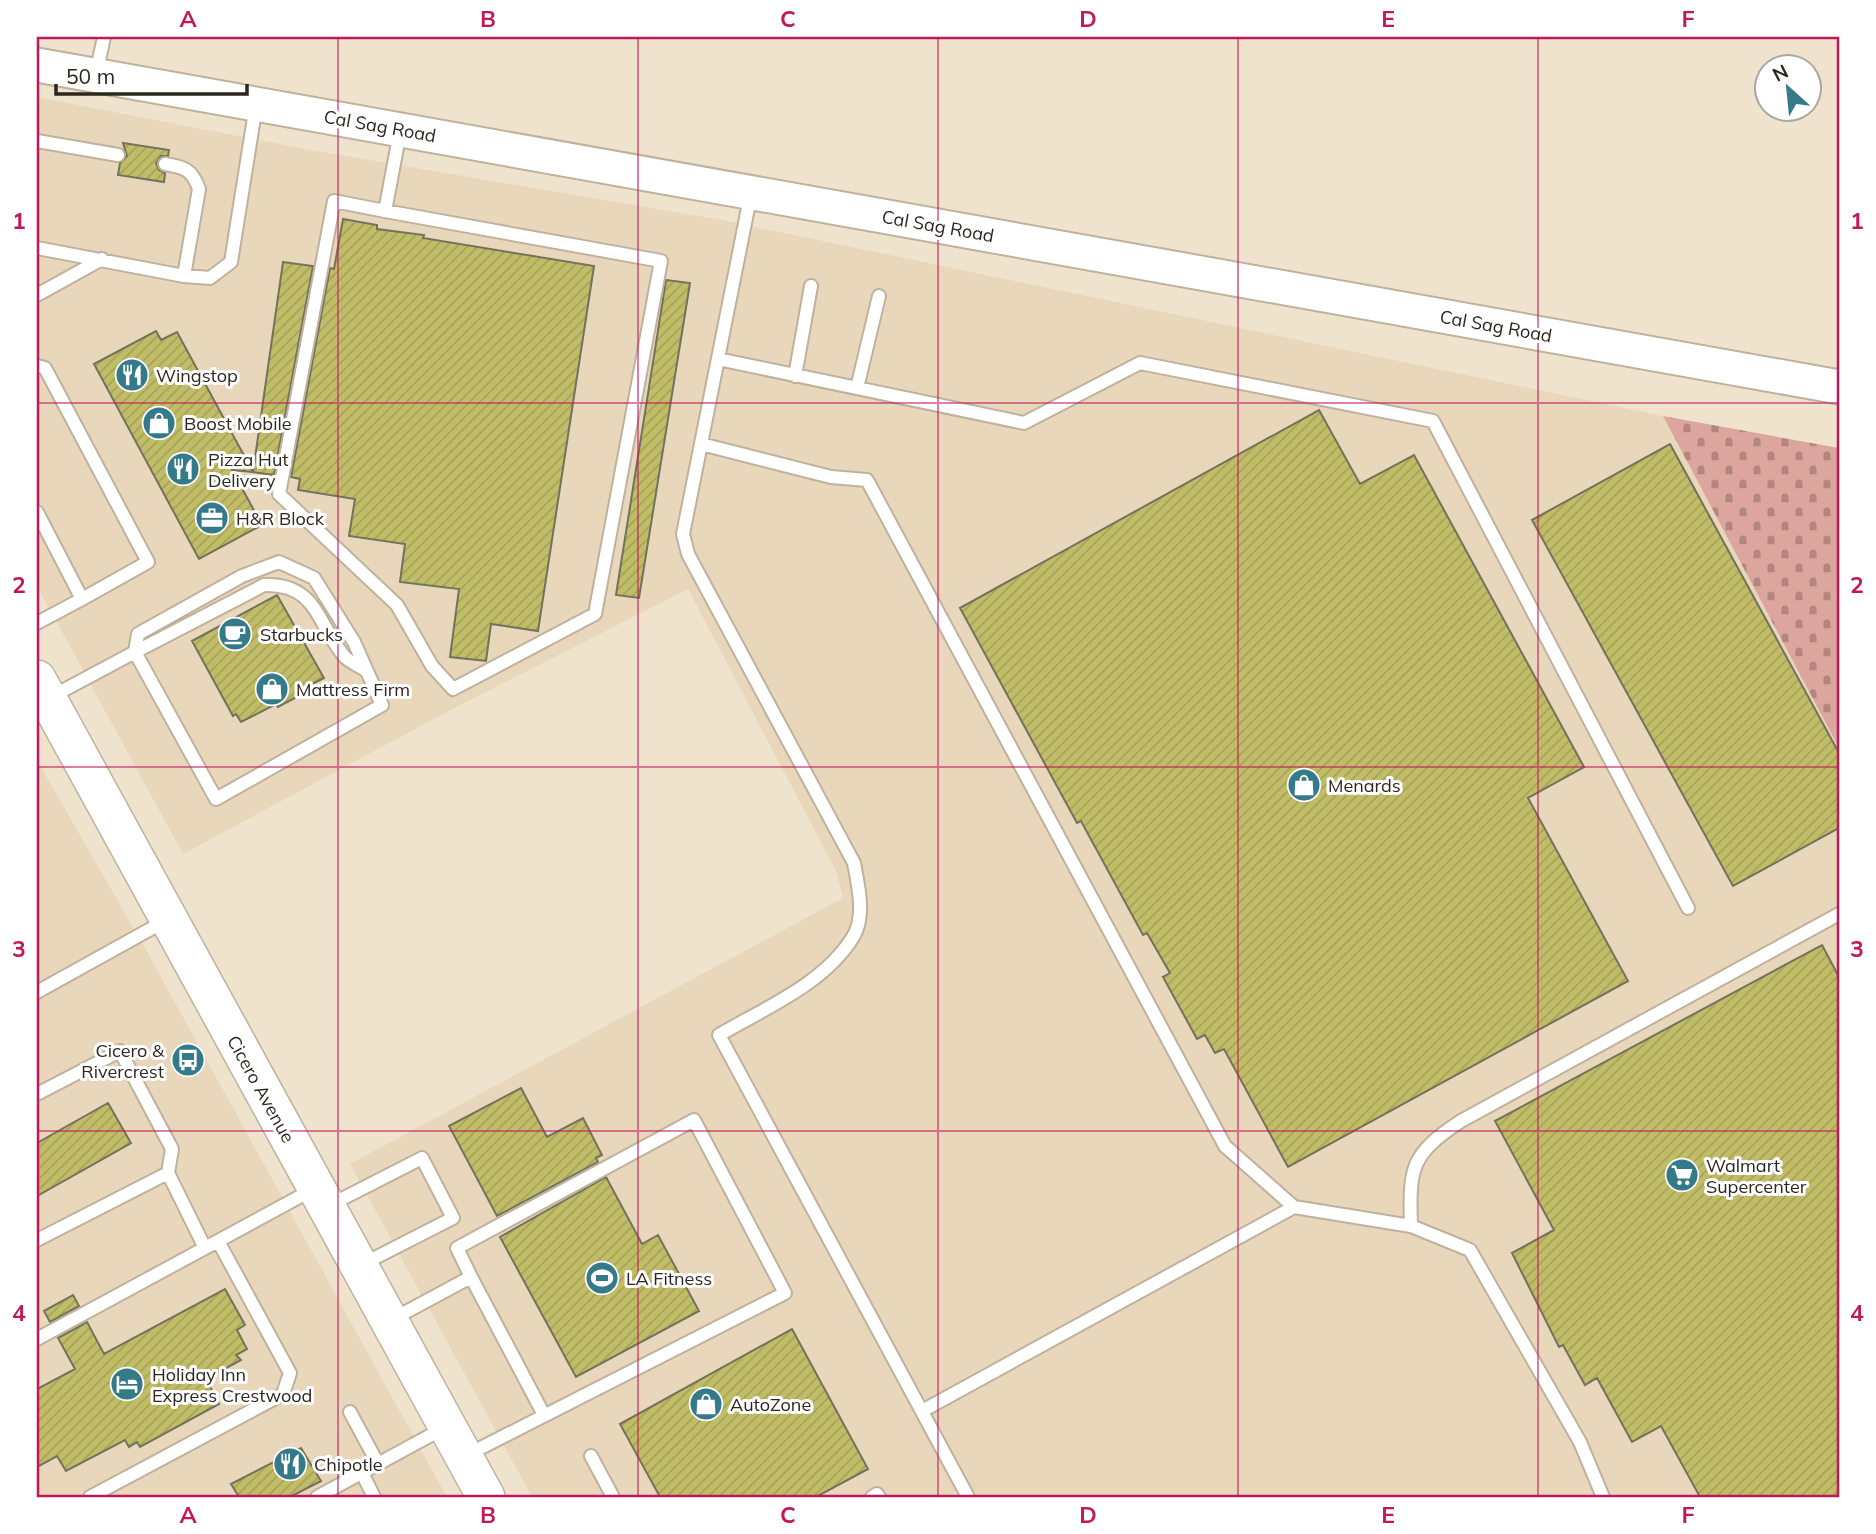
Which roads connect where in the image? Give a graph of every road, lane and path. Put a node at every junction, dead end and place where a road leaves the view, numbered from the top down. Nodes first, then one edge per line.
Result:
1 (104, 37) edge
2 (37, 65) edge
3 (96, 76) junction
4 (256, 104) junction
5 (400, 130) junction
6 (37, 141) edge
7 (118, 155) dead end
8 (165, 164) dead end
9 (751, 193) junction
10 (385, 211) junction
11 (37, 248) edge
12 (102, 259) junction
13 (184, 276) junction
14 (811, 286) dead end
15 (37, 295) edge
16 (879, 296) dead end
17 (718, 359) junction
18 (37, 366) edge
19 (796, 376) junction
20 (1839, 387) edge
21 (857, 388) junction
22 (701, 444) junction
23 (37, 512) edge
24 (82, 599) junction
25 (37, 623) edge
26 (135, 652) junction
27 (367, 671) junction
28 (42, 689) edge
29 (1688, 908) dead end
30 (1839, 914) edge
31 (168, 920) junction
32 (37, 992) edge
33 (37, 1094) edge
34 (168, 1173) junction
35 (321, 1197) junction
36 (1294, 1207) junction
37 (1411, 1226) junction
38 (37, 1240) edge
39 (218, 1241) junction
40 (205, 1248) junction
41 (359, 1266) junction
42 (471, 1277) junction
43 (389, 1321) junction
44 (37, 1339) edge
45 (922, 1411) junction
46 (350, 1412) dead end
47 (544, 1415) junction
48 (455, 1441) junction
49 (591, 1456) dead end
50 (378, 1464) junction
51 (362, 1473) junction
52 (90, 1497) edge
53 (317, 1497) edge
54 (374, 1497) edge
55 (486, 1497) edge
56 (612, 1497) edge
57 (872, 1497) edge
58 (879, 1497) edge
59 (968, 1497) edge
60 (1603, 1497) edge

1 - 3 lane
2 - 3 street, Cal Sag Road
3 - 4 street, Cal Sag Road
4 - 5 street, Cal Sag Road
4 - 13 lane
5 - 9 street, Cal Sag Road
5 - 10 lane
6 - 7 lane
8 - 13 lane
9 - 17 lane
9 - 20 street, Cal Sag Road
10 - 10 lane
11 - 12 lane
12 - 13 lane
12 - 15 lane
14 - 19 lane
16 - 21 lane
17 - 19 lane
17 - 22 lane
18 - 24 lane
19 - 21 lane
21 - 29 lane
22 - 36 lane
22 - 45 lane
23 - 24 lane
24 - 25 lane
26 - 27 lane
26 - 27 lane
26 - 27 lane
26 - 28 lane
28 - 31 main road, Cicero Avenue
30 - 37 lane
31 - 32 lane
31 - 35 main road, Cicero Avenue
33 - 34 lane
34 - 38 lane
34 - 40 lane
35 - 39 lane
35 - 41 main road, Cicero Avenue
35 - 41 lane
36 - 37 lane
36 - 45 lane
37 - 60 lane
39 - 40 lane
39 - 52 lane
40 - 44 lane
41 - 43 main road, Cicero Avenue
42 - 43 lane
42 - 47 lane
42 - 47 lane
43 - 48 main road, Cicero Avenue
45 - 59 lane
46 - 50 lane
47 - 48 lane
48 - 50 lane
48 - 55 main road, Cicero Avenue
49 - 56 lane
50 - 51 lane
51 - 53 lane
51 - 54 lane
57 - 58 lane

